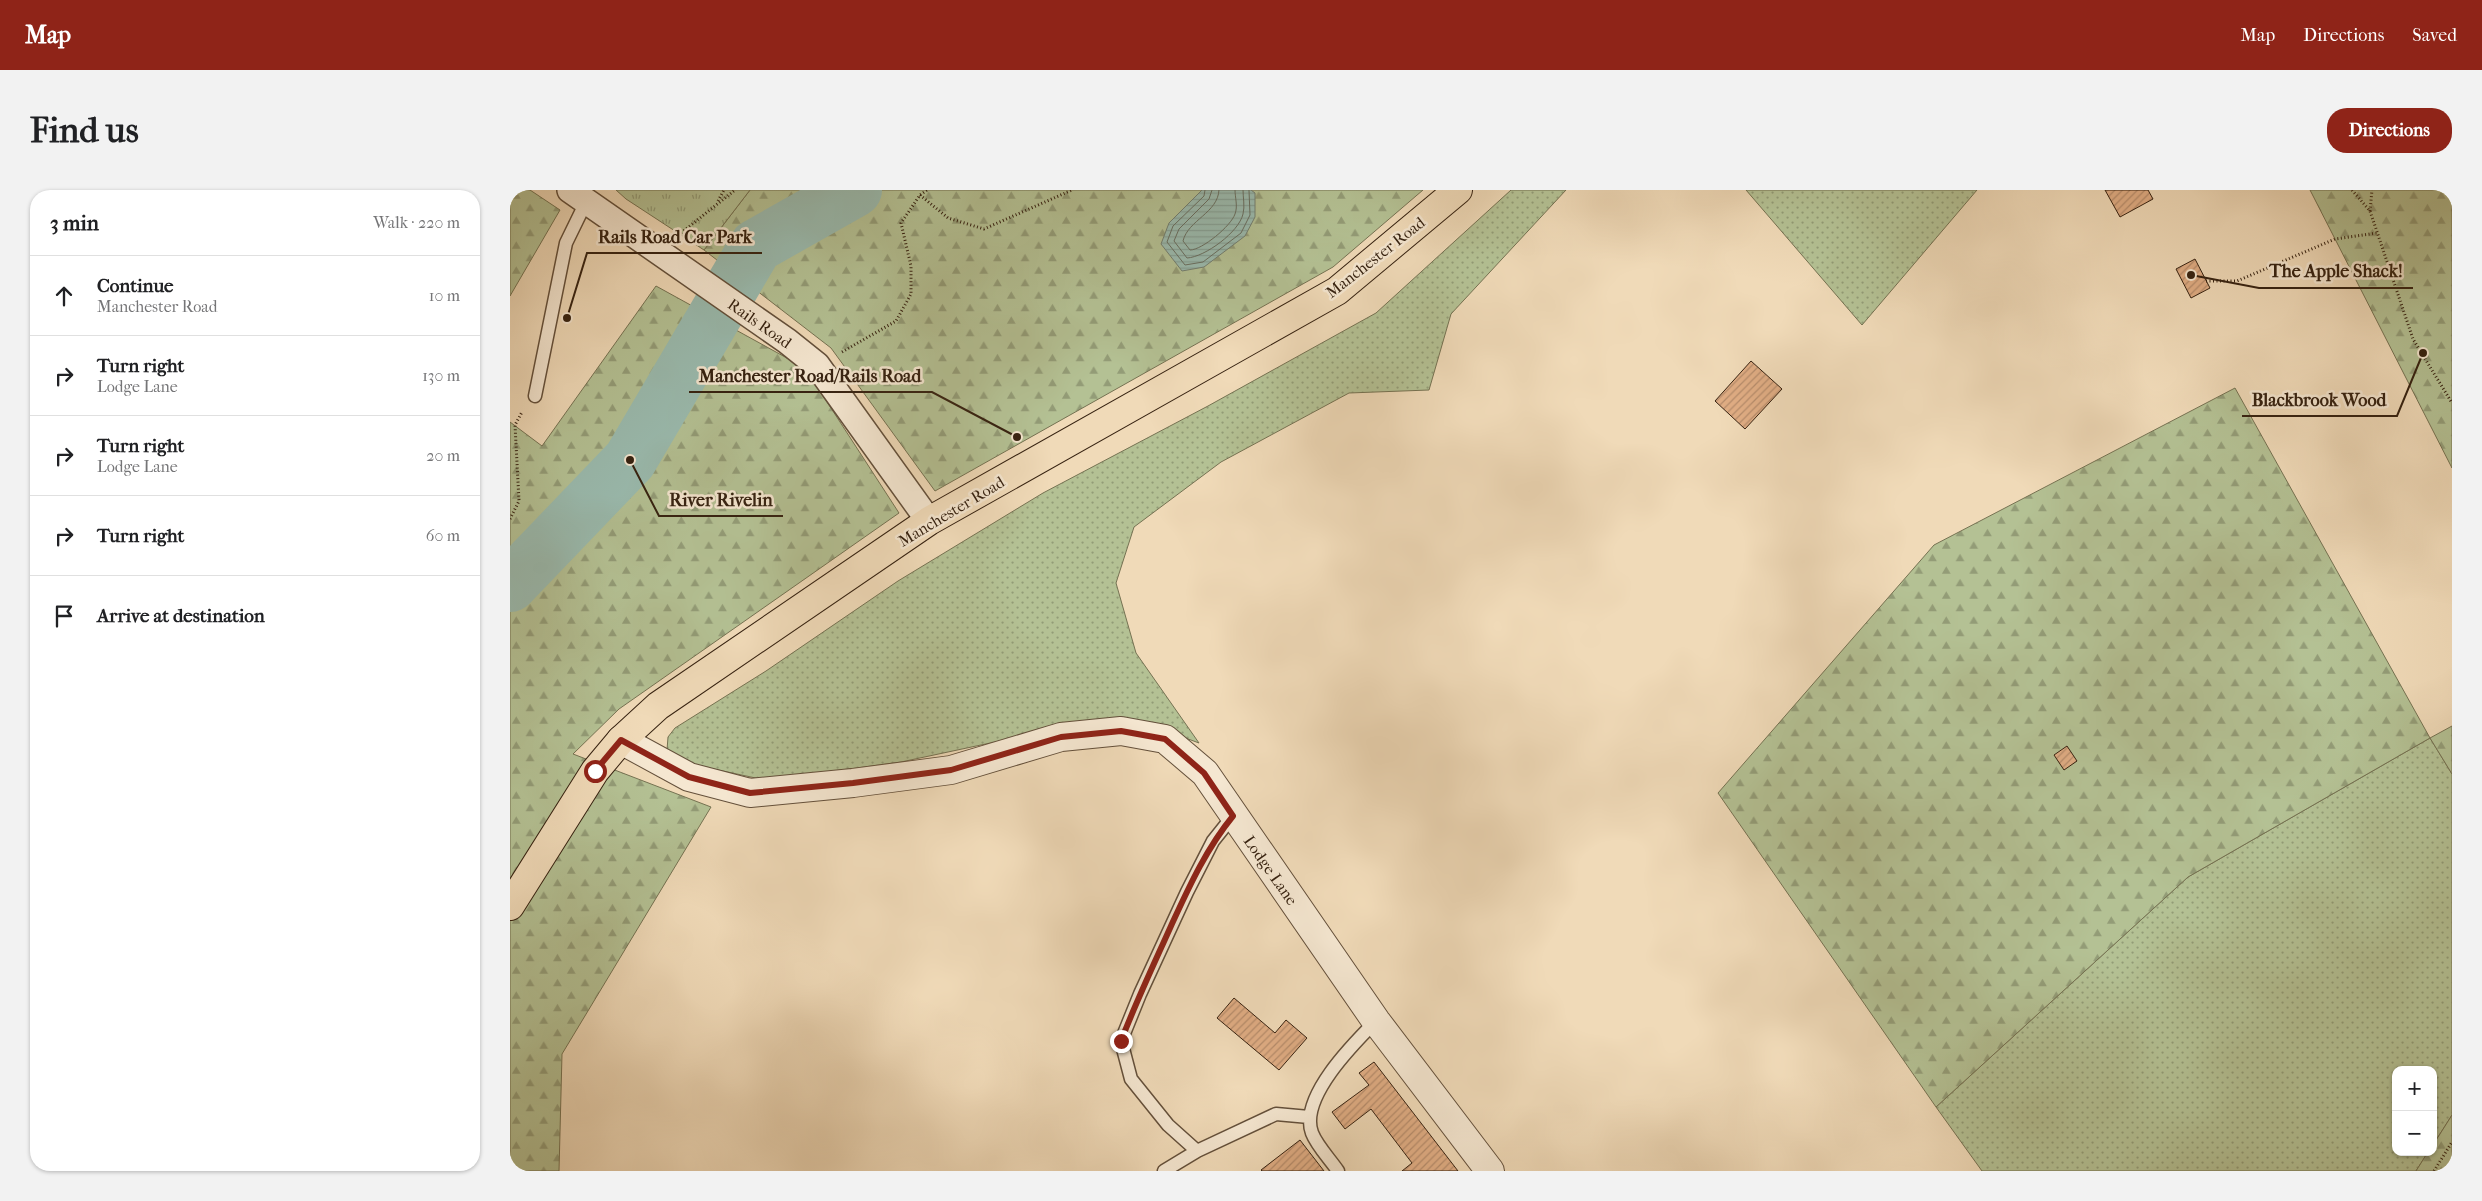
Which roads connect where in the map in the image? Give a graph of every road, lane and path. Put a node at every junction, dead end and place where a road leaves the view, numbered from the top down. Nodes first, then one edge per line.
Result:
1 (724, 190) edge
2 (735, 190) edge
3 (927, 190) edge
4 (1072, 190) edge
5 (1458, 190) edge
6 (2352, 190) edge
7 (2372, 190) edge
8 (920, 195) junction
9 (578, 196) edge
10 (716, 204) junction
11 (2370, 211) junction
12 (2377, 233) junction
13 (658, 252) junction
14 (2206, 281) dead end
15 (817, 365) junction
16 (535, 396) joint
17 (2452, 404) edge
18 (510, 519) edge
19 (929, 521) junction
20 (621, 740) junction
21 (1233, 816) junction
22 (510, 906) edge
23 (1376, 1021) junction
24 (1309, 1117) junction
25 (2452, 1142) edge
26 (1197, 1151) junction
27 (1164, 1171) edge
28 (1338, 1171) edge
29 (1490, 1171) edge
30 (2434, 1171) edge

1 - 10 path
2 - 10 path
3 - 8 path
4 - 8 path
5 - 19 main road, Manchester Road
6 - 11 path
7 - 11 path
8 - 15 path
9 - 13 street, Rails Road
9 - 16 lane
10 - 13 path
11 - 12 path
12 - 14 path
12 - 17 path
13 - 15 street, Rails Road
15 - 19 street, Rails Road
16 - 18 path
19 - 20 main road, Manchester Road
20 - 21 street, Lodge Lane
20 - 22 main road, Manchester Road
21 - 23 street, Lodge Lane
21 - 26 lane
23 - 24 lane
23 - 29 street, Lodge Lane
24 - 26 lane
24 - 28 lane
25 - 30 path
26 - 27 lane

